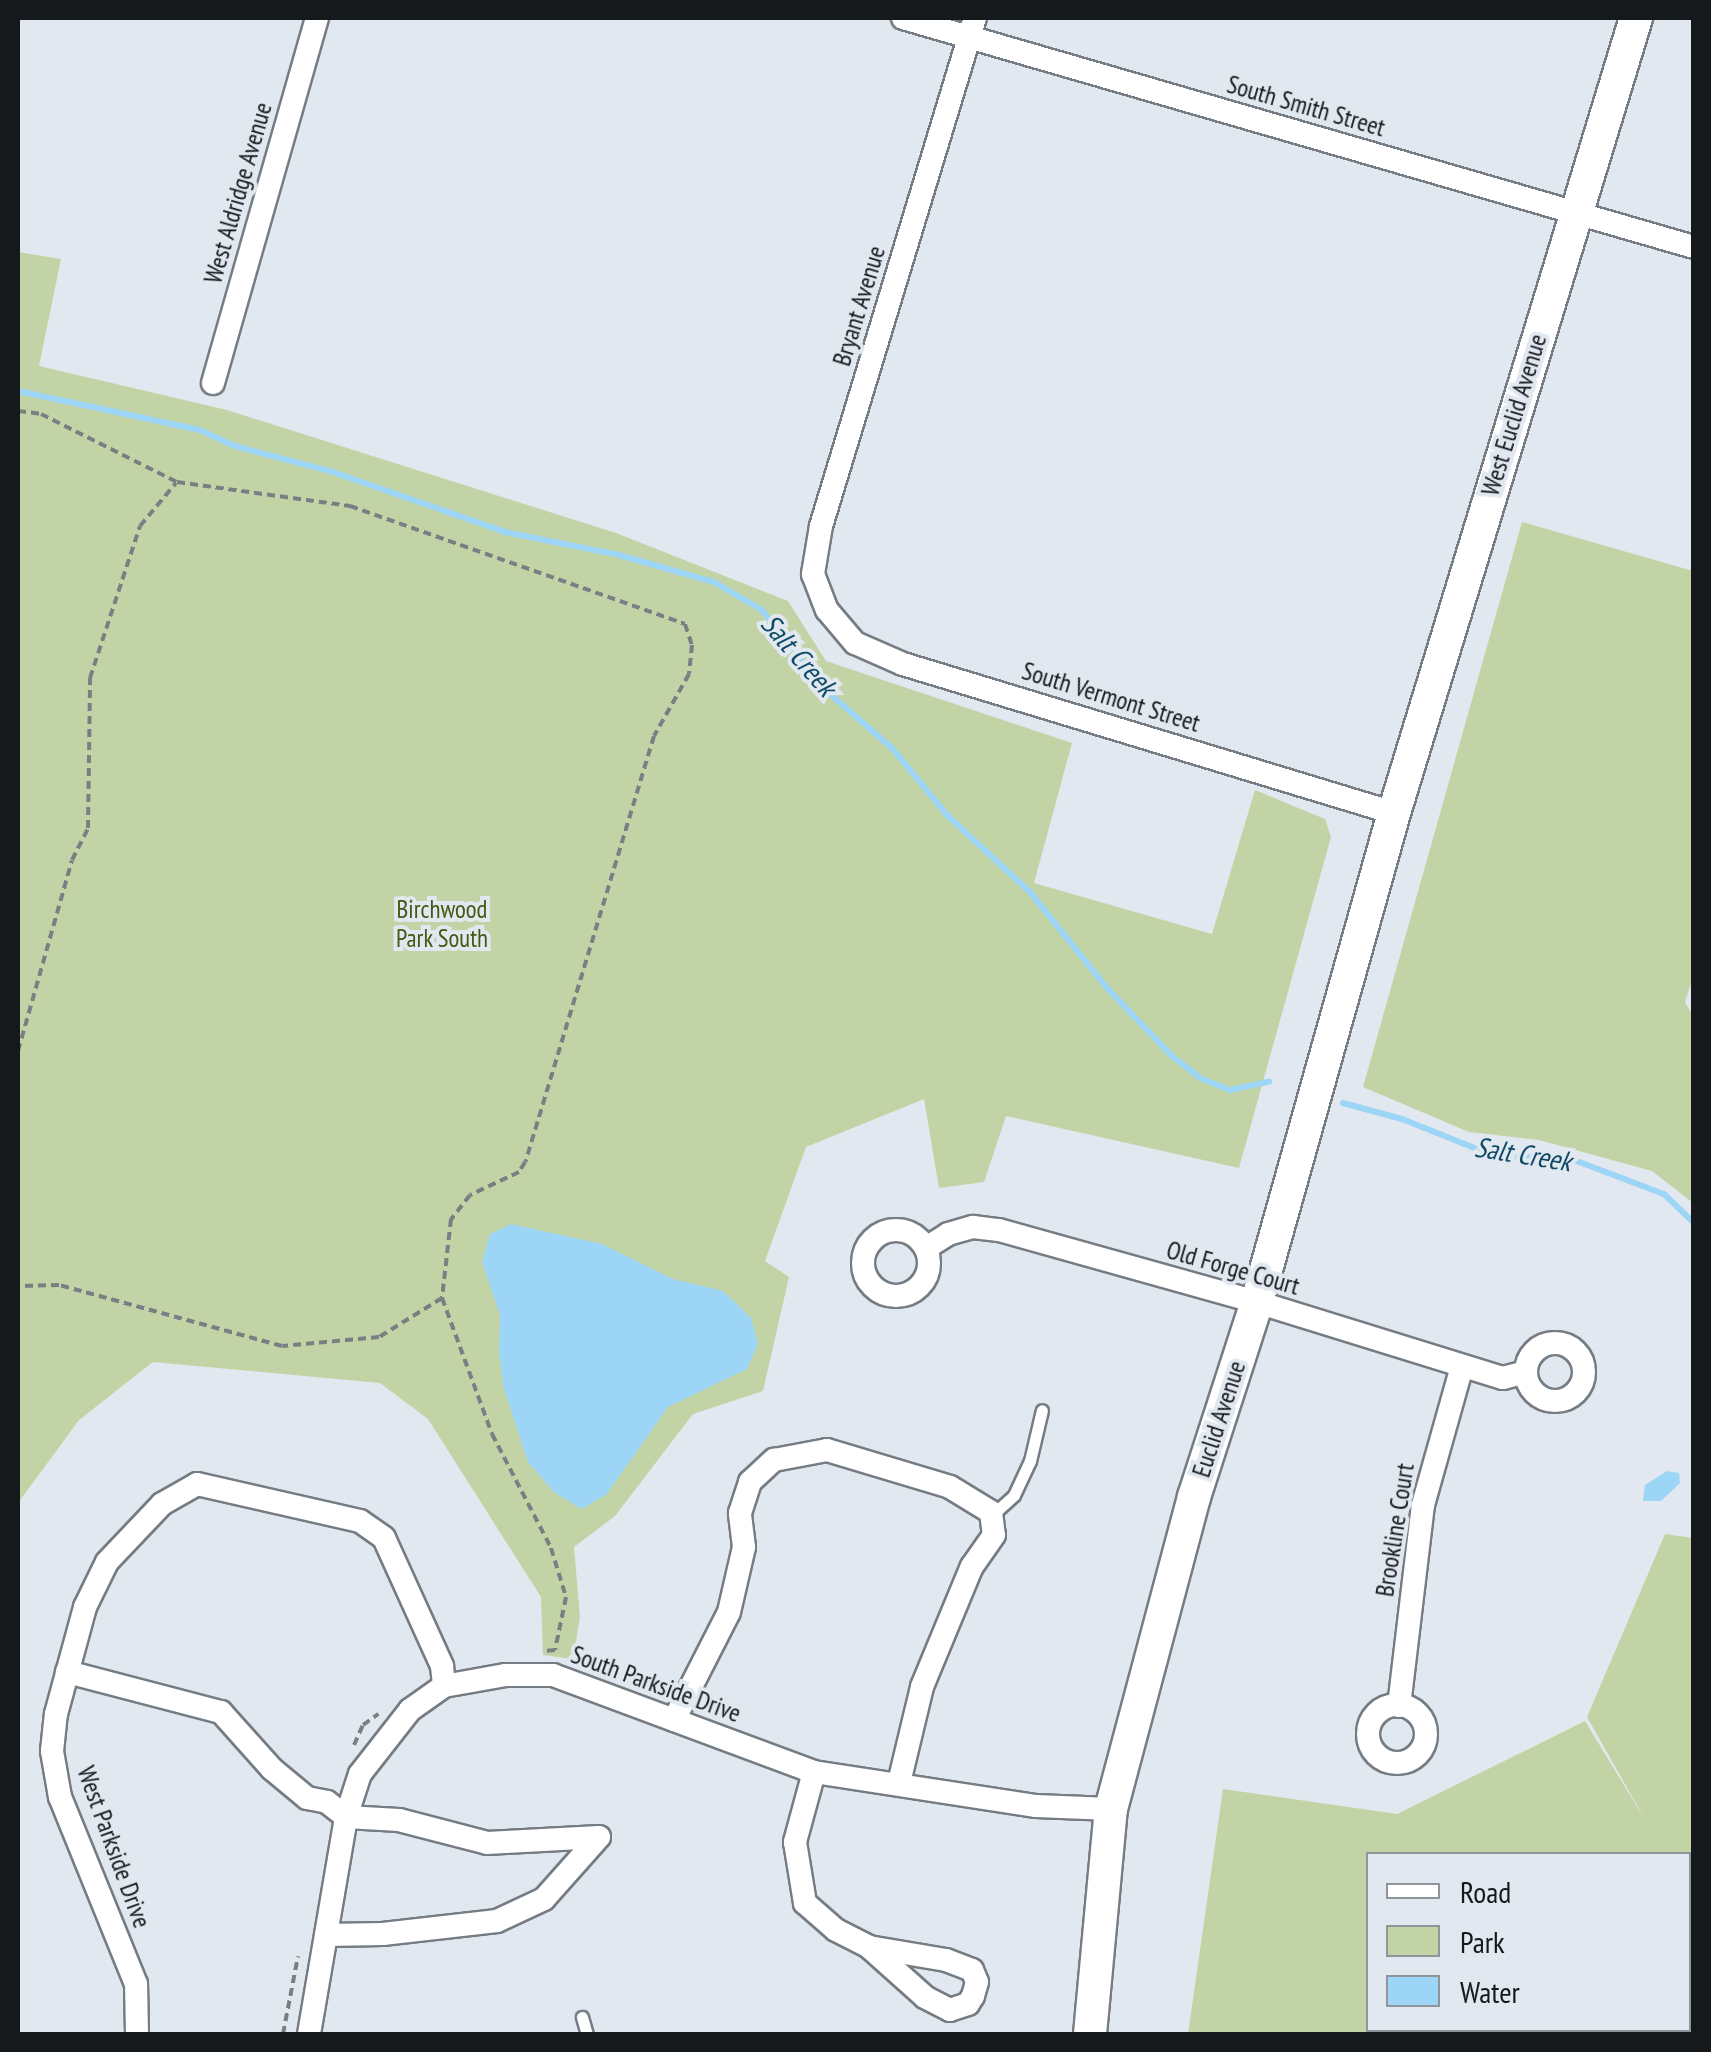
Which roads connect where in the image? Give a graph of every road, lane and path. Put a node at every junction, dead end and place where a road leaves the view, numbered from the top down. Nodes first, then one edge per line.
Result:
1 (317, 18) edge
2 (903, 18) edge
3 (1636, 18) edge
4 (973, 27) edge
5 (1576, 213) junction
6 (1694, 247) edge
7 (213, 383) dead end
8 (18, 412) edge
9 (177, 482) junction
10 (827, 610) joint
11 (1394, 813) junction
12 (18, 1051) edge
13 (926, 1248) dead end
14 (18, 1286) edge
15 (1257, 1302) junction
16 (1462, 1366) junction
17 (1526, 1372) dead end
18 (1042, 1410) dead end
19 (992, 1516) junction
20 (67, 1672) junction
21 (444, 1686) junction
22 (1399, 1706) dead end
23 (674, 1720) junction
24 (814, 1772) junction
25 (899, 1784) junction
26 (1111, 1809) junction
27 (346, 1817) junction
28 (326, 1934) junction
29 (869, 1947) dead end
30 (582, 2017) dead end
31 (137, 2034) edge
32 (309, 2034) edge
33 (587, 2034) edge
34 (1090, 2034) edge

1 - 7 street, West Aldridge Avenue
2 - 4 street, South Smith Street
3 - 5 main road, West Euclid Avenue
4 - 5 street, South Smith Street
4 - 10 street, Bryant Avenue
5 - 6 street, South Smith Street
5 - 11 main road, West Euclid Avenue
8 - 9 path
9 - 12 path
9 - 14 path
10 - 11 street, South Vermont Street
11 - 15 main road, Euclid Avenue
13 - 15 street, Old Forge Court
15 - 16 street, Old Forge Court
15 - 26 main road, Euclid Avenue
16 - 17 street, Old Forge Court
16 - 22 street, Brookline Court
18 - 19 lane
19 - 23 street
19 - 25 street
20 - 21 street, West Parkside Drive
20 - 27 street
20 - 31 street, West Parkside Drive
21 - 23 street, South Parkside Drive
21 - 27 street, South Parkside Drive
23 - 24 street, South Parkside Drive
24 - 25 street, South Parkside Drive
24 - 29 street
25 - 26 street, South Parkside Drive
26 - 34 main road, Euclid Avenue
27 - 28 street, South Parkside Drive
27 - 28 street
28 - 32 street, South Parkside Drive
30 - 33 lane

